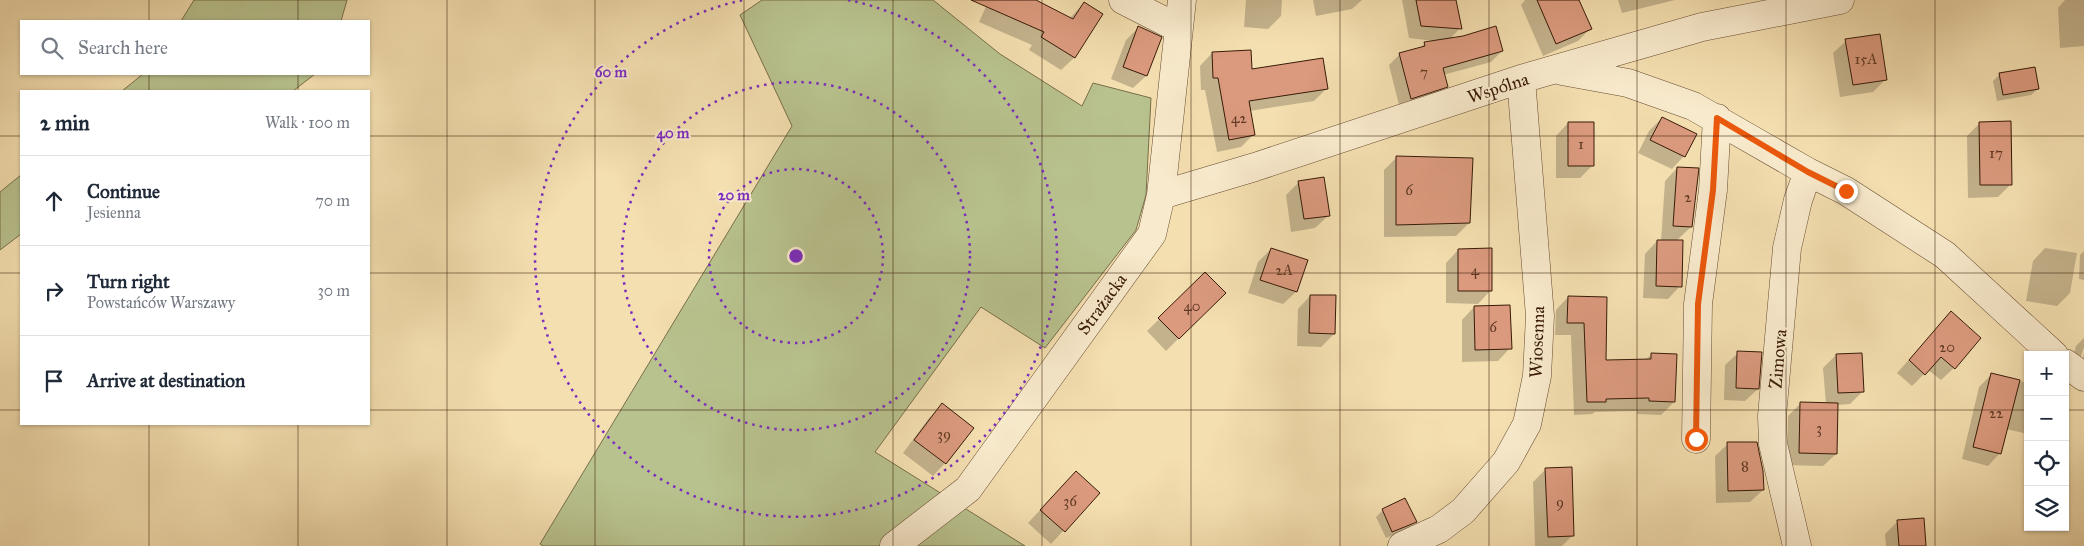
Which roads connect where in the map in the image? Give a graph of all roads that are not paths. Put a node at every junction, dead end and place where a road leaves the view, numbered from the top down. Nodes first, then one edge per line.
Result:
1 (1123, 0) edge
2 (1182, 0) edge
3 (1840, 0) edge
4 (1178, 28) junction
5 (1556, 69) junction
6 (1521, 80) junction
7 (1717, 118) junction
8 (1808, 172) junction
9 (1161, 196) junction
10 (2050, 351) edge
11 (2069, 366) edge
12 (2084, 376) edge
13 (1696, 439) dead end
14 (894, 546) edge
15 (1402, 546) edge
16 (1797, 546) edge

1 - 4 street
2 - 4 street, Strażacka
3 - 5 street, Wspólna
4 - 9 street, Strażacka
5 - 6 street, Wspólna
5 - 7 street
6 - 9 street, Wspólna
6 - 15 street, Wiosenna
7 - 8 street
7 - 13 street
8 - 10 street
8 - 16 street, Zimowa
9 - 14 street, Strażacka
11 - 12 street

